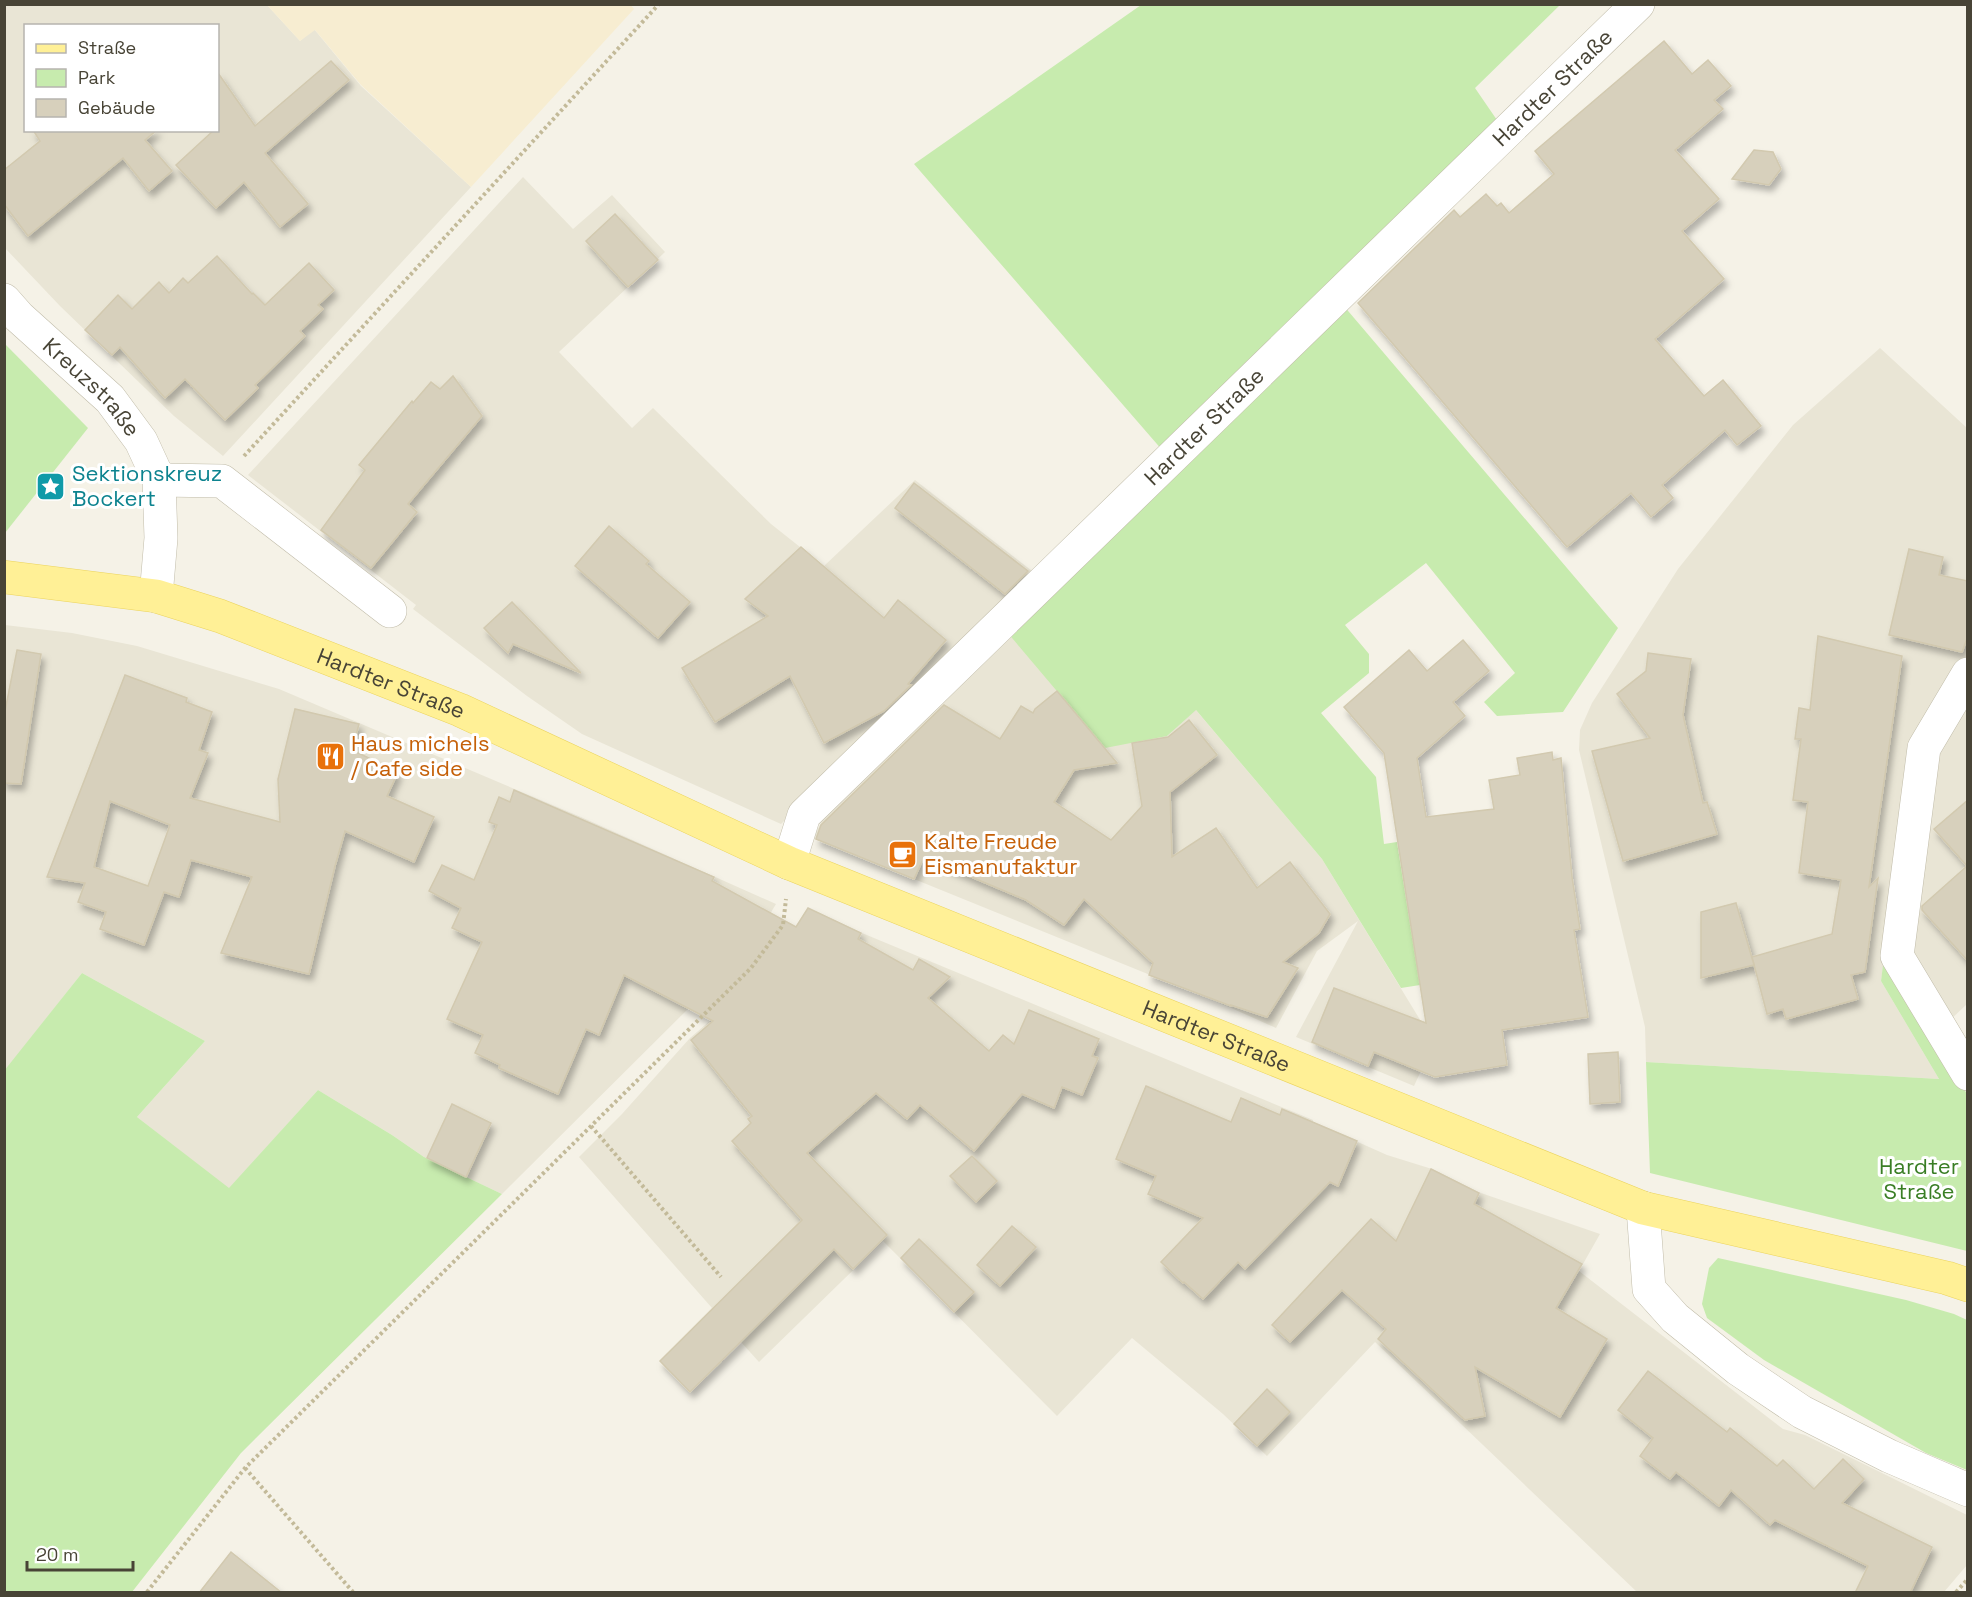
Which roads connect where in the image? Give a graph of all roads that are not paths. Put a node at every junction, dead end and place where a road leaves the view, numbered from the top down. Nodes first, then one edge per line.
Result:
1 (1638, 4) edge
2 (4, 300) edge
3 (159, 480) junction
4 (4, 577) edge
5 (156, 596) junction
6 (390, 611) dead end
7 (1968, 674) edge
8 (789, 863) junction
9 (1968, 1074) edge
10 (1643, 1208) junction
11 (1968, 1285) edge
12 (1968, 1490) edge

1 - 8 street, Hardter Straße
2 - 3 street, Kreuzstraße
3 - 5 street, Kreuzstraße
3 - 6 street
4 - 5 main road, Hardter Straße
5 - 8 main road, Hardter Straße
7 - 9 street
8 - 10 main road, Hardter Straße
10 - 11 main road, Hardter Straße
10 - 12 street

